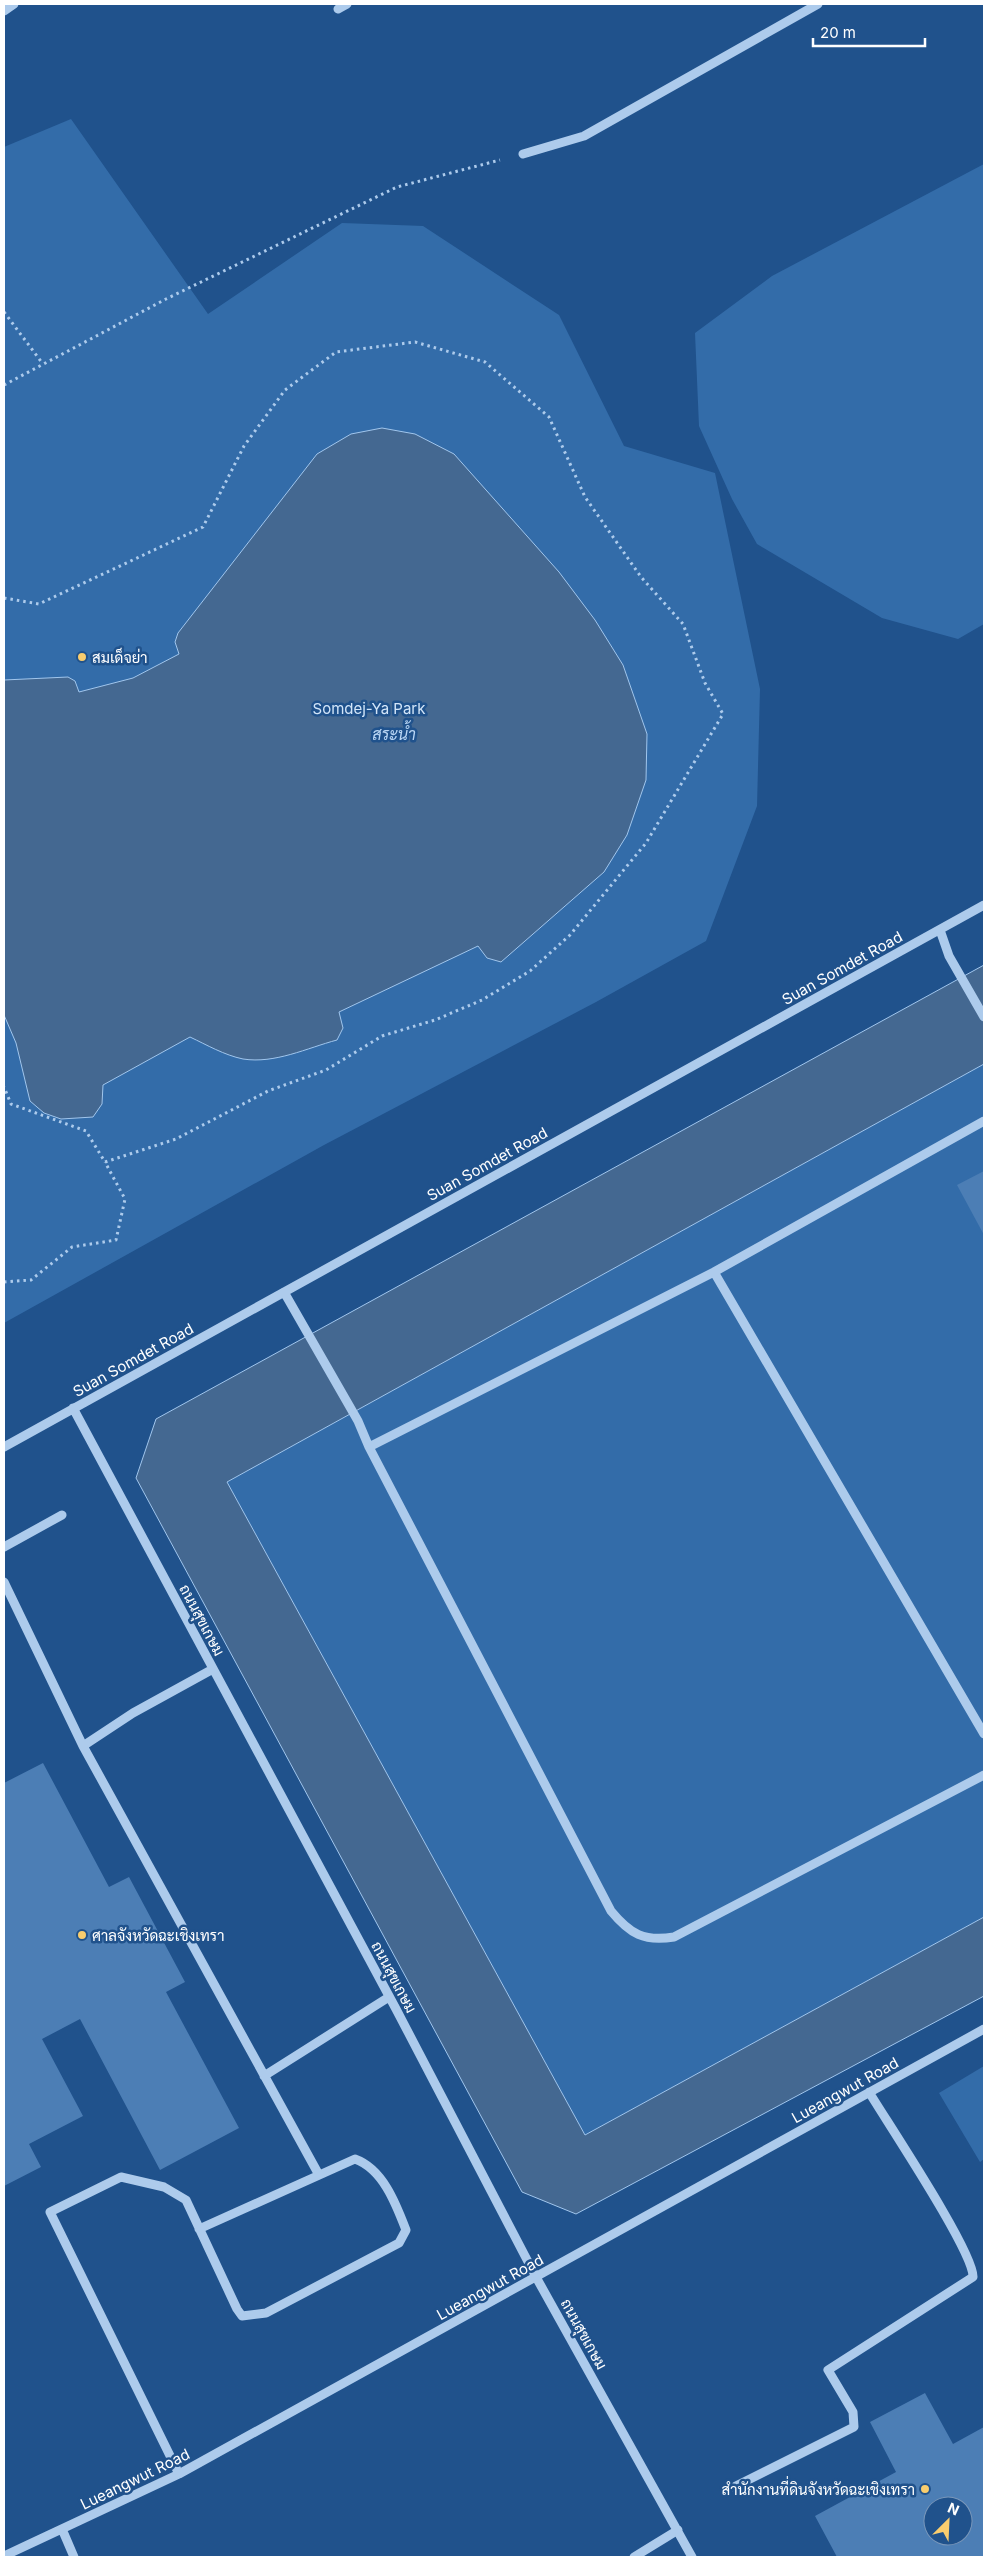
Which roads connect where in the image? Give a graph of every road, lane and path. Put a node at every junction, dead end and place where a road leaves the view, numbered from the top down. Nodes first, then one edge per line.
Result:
1 (14, 4) edge
2 (347, 4) edge
3 (818, 4) edge
4 (338, 9) dead end
5 (4, 11) edge
6 (523, 154) joint
7 (4, 312) edge
8 (43, 364) junction
9 (4, 385) edge
10 (4, 598) edge
11 (984, 905) edge
12 (940, 930) junction
13 (984, 1017) edge
14 (4, 1087) edge
15 (984, 1121) edge
16 (105, 1162) junction
17 (714, 1272) junction
18 (4, 1282) edge
19 (284, 1292) junction
20 (73, 1408) junction
21 (4, 1447) edge
22 (369, 1447) junction
23 (62, 1515) dead end
24 (4, 1547) edge
25 (4, 1582) edge
26 (213, 1669) junction
27 (984, 1734) edge
28 (83, 1746) junction
29 (984, 1774) edge
30 (389, 1997) junction
31 (984, 2029) edge
32 (264, 2076) junction
33 (869, 2092) junction
34 (319, 2174) junction
35 (199, 2229) junction
36 (536, 2277) junction
37 (179, 2474) junction
38 (734, 2487) dead end
39 (62, 2529) junction
40 (678, 2530) junction
41 (4, 2556) edge
42 (74, 2557) edge
43 (634, 2557) edge
44 (692, 2557) edge

1 - 5 street
2 - 4 street
3 - 6 street
6 - 8 path
7 - 8 path
8 - 9 path
10 - 16 path
11 - 12 street, Suan Somdet Road
12 - 13 street
12 - 19 street, Suan Somdet Road
14 - 16 path
15 - 17 street
16 - 18 path
17 - 22 street
17 - 27 street
19 - 20 street, Suan Somdet Road
19 - 22 street
20 - 21 street, Suan Somdet Road
20 - 26 street, ถนนสุขเกษม
22 - 29 street
23 - 24 street
25 - 28 street
26 - 28 street
26 - 30 street, ถนนสุขเกษม
28 - 32 street
30 - 32 street
30 - 36 street, ถนนสุขเกษม
31 - 33 street, Lueangwut Road
32 - 34 street
33 - 36 street, Lueangwut Road
33 - 38 street
34 - 35 street
34 - 35 street
35 - 37 street
36 - 37 street, Lueangwut Road
36 - 40 street, ถนนสุขเกษม
37 - 39 street, Lueangwut Road
39 - 41 street, Lueangwut Road
39 - 42 street
40 - 43 street
40 - 44 street, ถนนสุขเกษม

